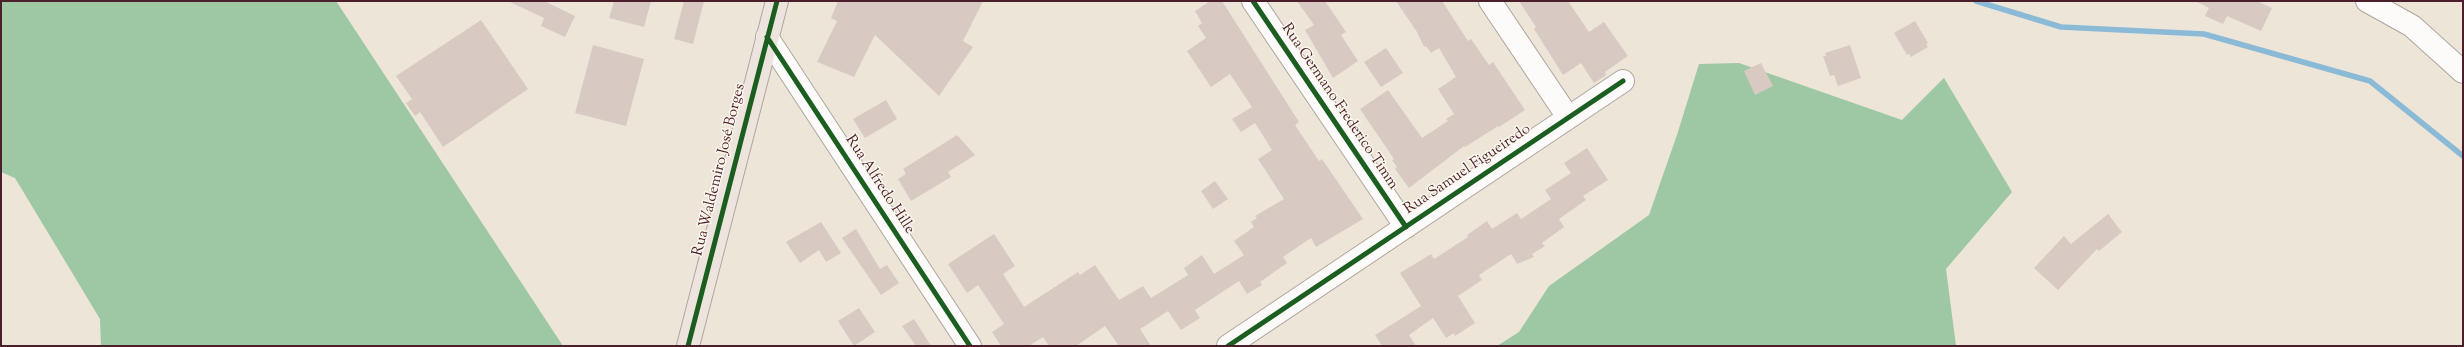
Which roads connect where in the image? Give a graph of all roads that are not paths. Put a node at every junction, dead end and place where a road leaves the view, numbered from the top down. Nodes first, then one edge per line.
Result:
1 (777, 1) edge
2 (1253, 1) edge
3 (1490, 1) edge
4 (2367, 1) edge
5 (767, 37) junction
6 (2463, 72) edge
7 (1623, 81) dead end
8 (1568, 117) junction
9 (1406, 227) junction
10 (688, 346) edge
11 (970, 346) edge
12 (1228, 346) edge

1 - 5 main road, Rua Waldemiro José Borges
2 - 9 street, Rua Germano Frederico Timm
3 - 8 street
4 - 6 street
5 - 10 main road, Rua Waldemiro José Borges
5 - 11 street, Rua Alfredo Hille
7 - 8 street, Rua Samuel Figueiredo
8 - 9 street, Rua Samuel Figueiredo
9 - 12 street, Rua Samuel Figueiredo

